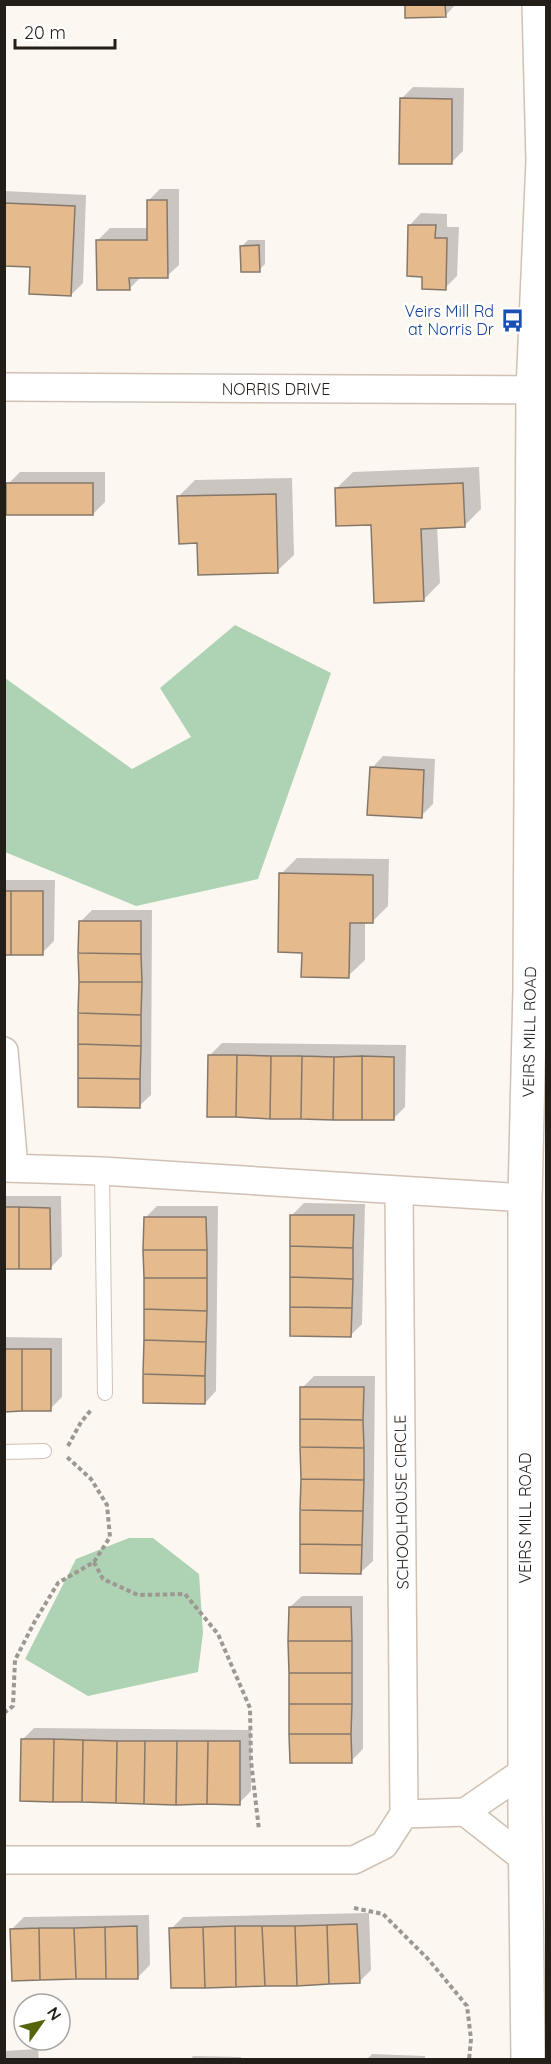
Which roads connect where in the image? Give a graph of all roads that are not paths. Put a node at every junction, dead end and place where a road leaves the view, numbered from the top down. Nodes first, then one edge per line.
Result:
1 (539, 4) edge
2 (4, 387) edge
3 (540, 390) edge
4 (4, 1052) edge
5 (9, 1168) edge
6 (102, 1171) junction
7 (399, 1190) junction
8 (525, 1198) junction
9 (105, 1393) road end
10 (44, 1451) dead end
11 (4, 1452) edge
12 (525, 1770) junction
13 (465, 1812) junction
14 (404, 1814) junction
15 (4, 1860) edge
16 (526, 1860) junction
17 (528, 2060) edge

1 - 3 main road, VEIRS MILL ROAD
2 - 3 street, NORRIS DRIVE
3 - 8 main road, VEIRS MILL ROAD
4 - 5 street
5 - 6 street
6 - 7 street
6 - 9 lane
7 - 8 street
7 - 14 street, SCHOOLHOUSE CIRCLE
8 - 12 main road, VEIRS MILL ROAD
10 - 11 lane
12 - 13 street
12 - 16 main road, VEIRS MILL ROAD
13 - 14 street
13 - 16 street
14 - 15 street
16 - 17 main road, VEIRS MILL ROAD

